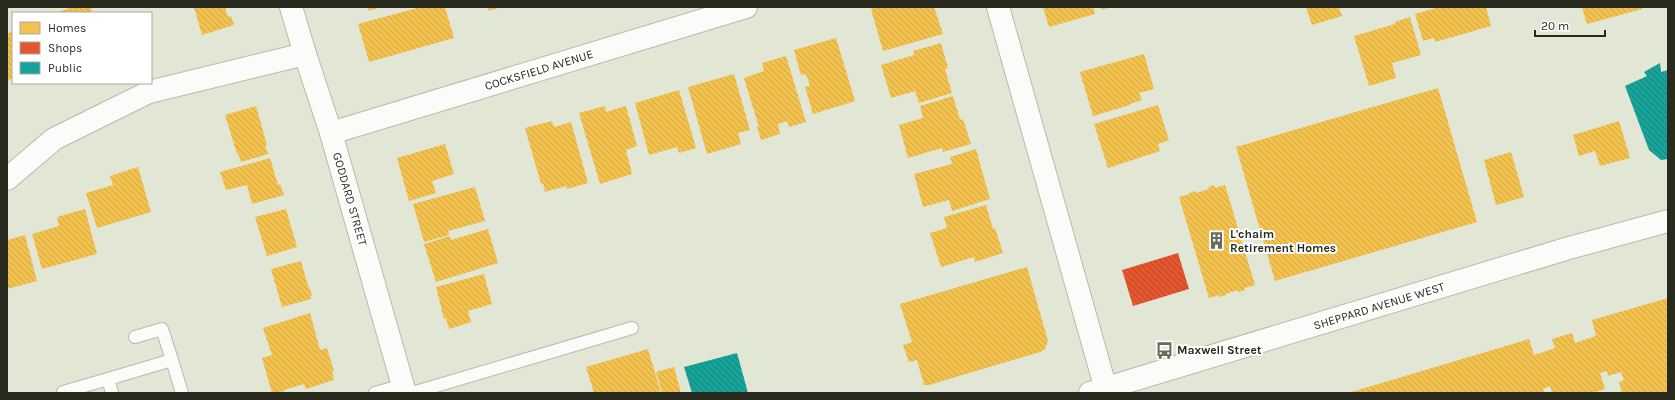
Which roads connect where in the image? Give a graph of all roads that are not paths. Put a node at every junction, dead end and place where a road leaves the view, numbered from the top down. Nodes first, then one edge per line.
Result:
1 (291, 7) edge
2 (746, 7) edge
3 (998, 7) edge
4 (304, 54) junction
5 (331, 133) junction
6 (7, 179) edge
7 (1668, 221) edge
8 (632, 328) dead end
9 (135, 337) dead end
10 (172, 360) junction
11 (108, 379) junction
12 (407, 390) edge
13 (1101, 391) edge
14 (63, 392) dead end
15 (112, 393) edge
16 (182, 393) edge
17 (374, 393) edge

1 - 4 street, GODDARD STREET
2 - 5 street, COCKSFIELD AVENUE
3 - 13 street
4 - 5 street, GODDARD STREET
4 - 6 street
5 - 12 street, GODDARD STREET
7 - 13 street, SHEPPARD AVENUE WEST
8 - 12 lane
9 - 10 lane
10 - 11 lane
10 - 16 lane
11 - 14 lane
11 - 15 lane
12 - 17 lane

